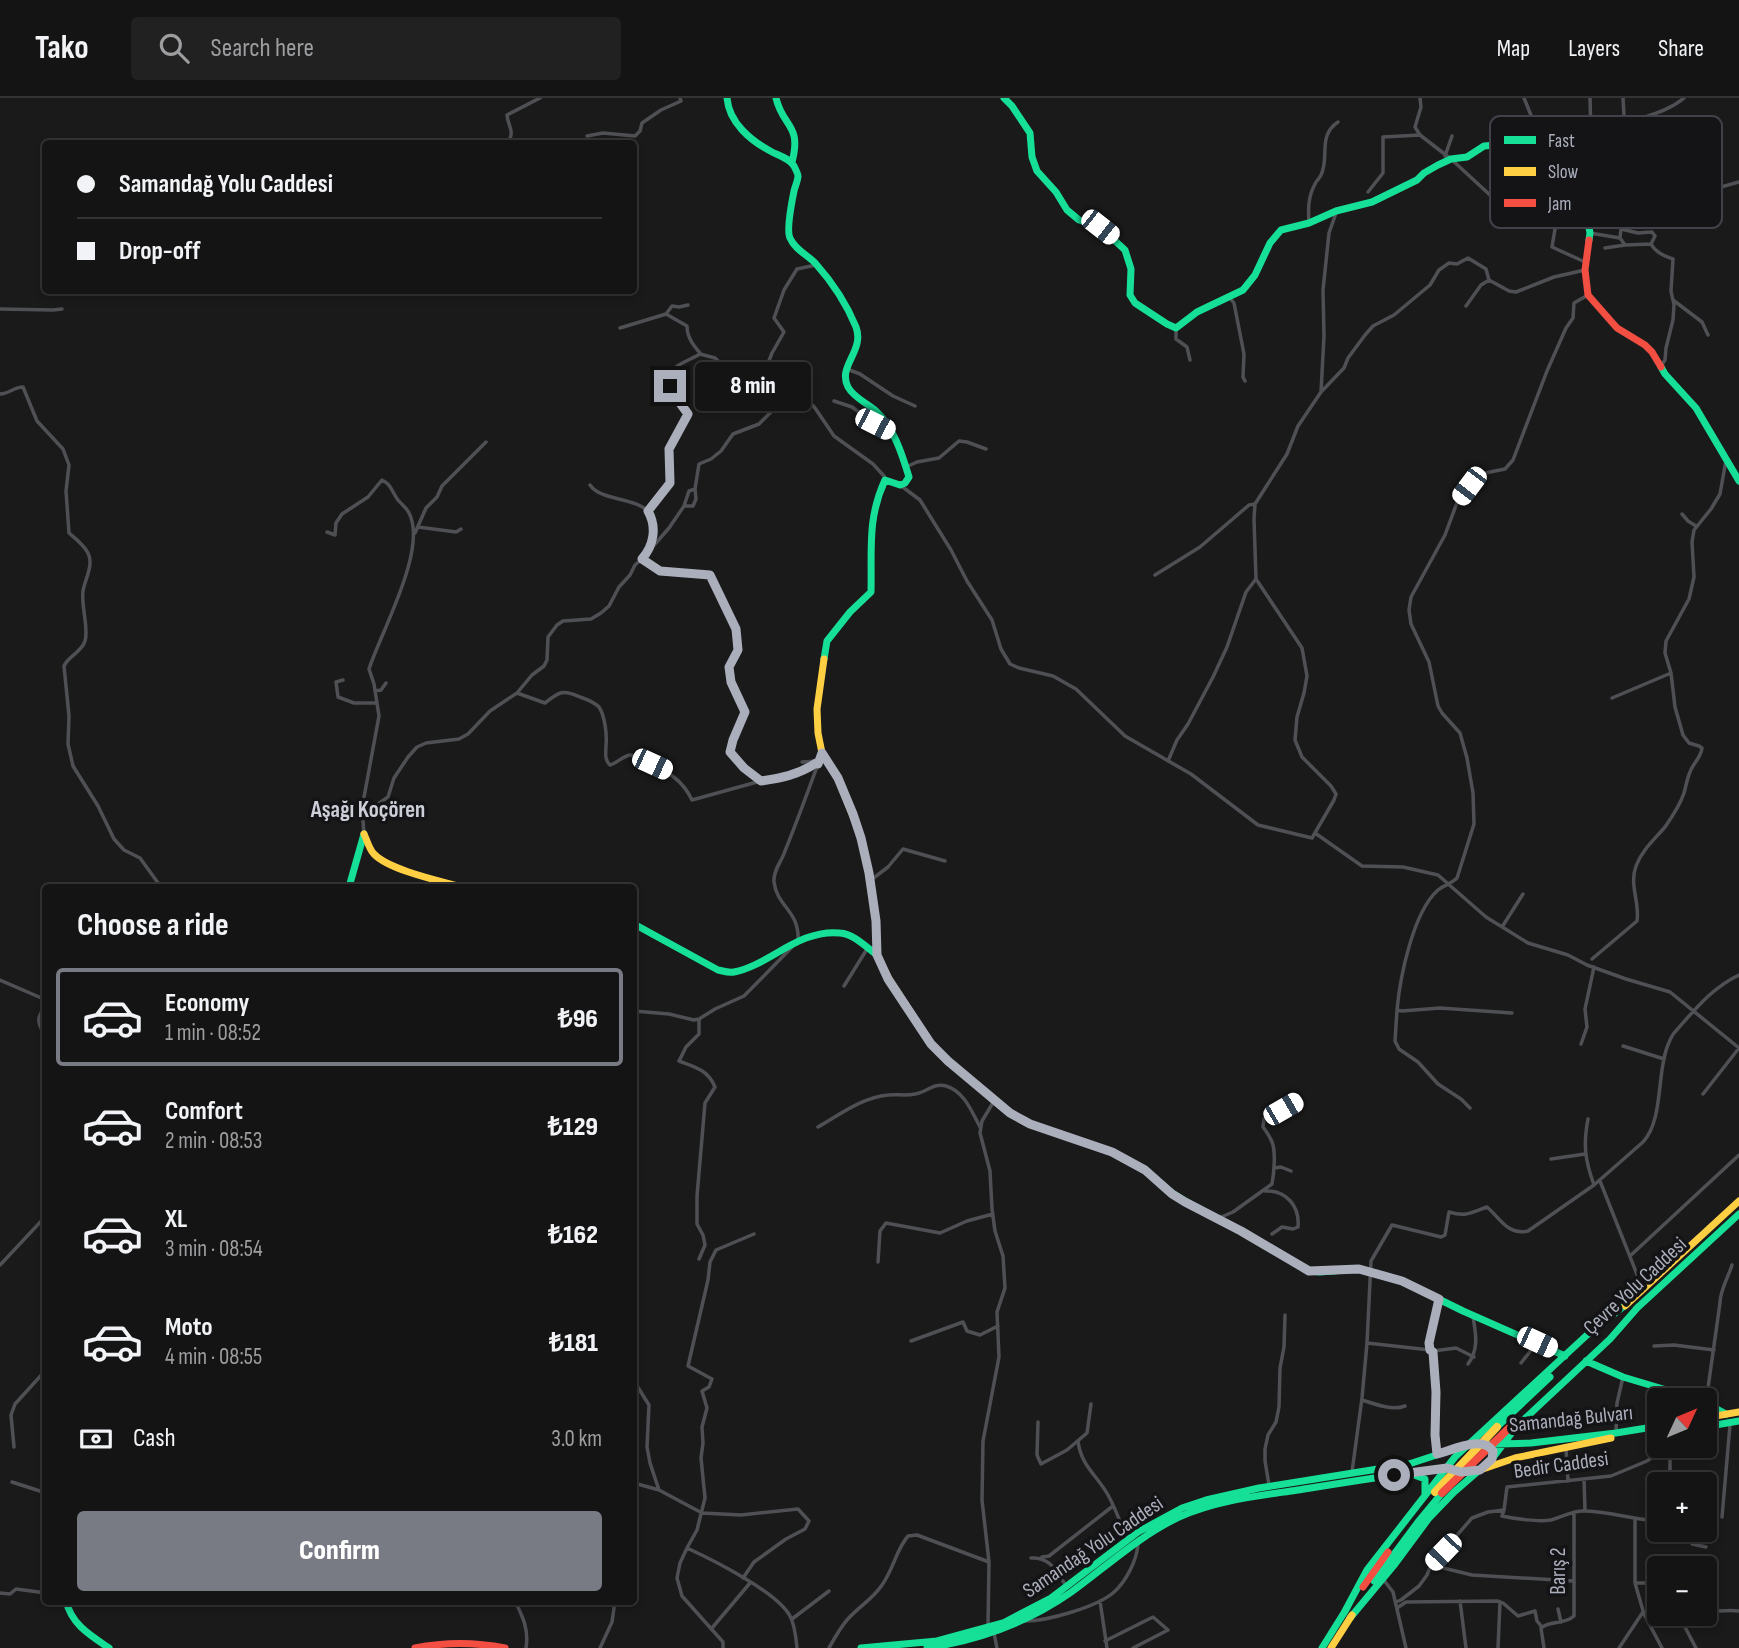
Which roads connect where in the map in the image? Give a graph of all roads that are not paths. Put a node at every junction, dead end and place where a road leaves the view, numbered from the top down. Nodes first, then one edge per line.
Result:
1 (540, 98) edge
2 (680, 98) edge
3 (727, 98) edge
4 (776, 98) edge
5 (1004, 98) edge
6 (1420, 98) edge
7 (1524, 98) edge
8 (1590, 98) edge
9 (1623, 98) edge
10 (1684, 98) edge
11 (1531, 116) edge
12 (1590, 116) edge
13 (1624, 116) edge
14 (1648, 116) edge
15 (1338, 122) dead end
16 (1420, 135) junction
17 (587, 136) dead end
18 (1452, 136) dead end
19 (509, 140) edge
20 (1490, 146) edge
21 (1448, 158) junction
22 (792, 162) junction
23 (1739, 182) edge
24 (1722, 187) edge
25 (1368, 192) dead end
26 (1490, 195) edge
27 (1336, 211) junction
28 (1308, 223) junction
29 (1589, 228) edge
30 (1555, 229) dead end
31 (1621, 229) joint
32 (1590, 233) junction
33 (1620, 238) junction
34 (1651, 244) junction
35 (1625, 245) junction
36 (1605, 248) dead end
37 (817, 265) junction
38 (1586, 266) junction
39 (1489, 280) junction
40 (1588, 295) junction
41 (1229, 297) junction
42 (1672, 300) junction
43 (688, 305) dead end
44 (1466, 306) dead end
45 (0, 309) edge
46 (62, 309) dead end
47 (666, 314) junction
48 (620, 328) dead end
49 (1176, 328) junction
50 (1707, 335) dead end
51 (700, 354) junction
52 (1190, 360) dead end
53 (1661, 366) junction
54 (847, 369) junction
55 (737, 380) junction
56 (1245, 381) dead end
57 (774, 382) junction
58 (670, 386) junction
59 (1321, 392) junction
60 (0, 394) edge
61 (656, 400) dead end
62 (732, 401) dead end
63 (834, 401) dead end
64 (915, 406) dead end
65 (891, 433) junction
66 (486, 442) dead end
67 (986, 449) dead end
68 (1726, 460) junction
69 (906, 467) junction
70 (885, 481) junction
71 (1739, 481) edge
72 (590, 485) dead end
73 (900, 485) junction
74 (695, 489) junction
75 (1255, 504) junction
76 (684, 506) junction
77 (648, 511) junction
78 (1682, 514) dead end
79 (1696, 526) junction
80 (418, 527) junction
81 (461, 529) dead end
82 (327, 532) dead end
83 (415, 533) junction
84 (650, 550) junction
85 (642, 559) junction
86 (1155, 575) dead end
87 (1256, 579) junction
88 (1671, 673) junction
89 (343, 680) dead end
90 (386, 683) dead end
91 (375, 691) junction
92 (517, 693) junction
93 (1612, 698) dead end
94 (377, 703) junction
95 (820, 759) junction
96 (1168, 761) junction
97 (802, 762) dead end
98 (761, 781) junction
99 (362, 810) junction
100 (1315, 833) junction
101 (364, 834) junction
102 (945, 861) dead end
103 (870, 880) junction
104 (159, 884) edge
105 (350, 884) edge
106 (450, 884) edge
107 (1448, 885) junction
108 (1523, 894) dead end
109 (637, 926) edge
110 (1502, 927) junction
111 (798, 941) junction
112 (867, 948) junction
113 (877, 955) junction
114 (1592, 959) dead end
115 (1594, 967) junction
116 (1739, 975) edge
117 (0, 980) edge
118 (844, 986) dead end
119 (42, 998) edge
120 (42, 1010) edge
121 (1396, 1010) junction
122 (637, 1011) edge
123 (1693, 1011) junction
124 (1512, 1013) dead end
125 (699, 1019) junction
126 (42, 1032) edge
127 (1581, 1044) dead end
128 (1623, 1046) dead end
129 (1739, 1048) edge
130 (1664, 1059) junction
131 (1703, 1094) dead end
132 (995, 1100) junction
133 (1297, 1101) dead end
134 (1470, 1108) dead end
135 (1588, 1119) dead end
136 (818, 1127) dead end
137 (981, 1129) junction
138 (1585, 1154) junction
139 (1739, 1155) edge
140 (1551, 1160) dead end
141 (1274, 1168) junction
142 (1291, 1171) dead end
143 (1600, 1180) junction
144 (1594, 1185) junction
145 (1262, 1191) junction
146 (1739, 1201) edge
147 (993, 1214) junction
148 (1739, 1214) edge
149 (1217, 1219) junction
150 (42, 1220) edge
151 (754, 1234) dead end
152 (1272, 1234) dead end
153 (1630, 1256) junction
154 (699, 1259) dead end
155 (878, 1262) dead end
156 (0, 1265) edge
157 (1732, 1265) dead end
158 (1371, 1272) junction
159 (1643, 1289) junction
160 (1439, 1299) junction
161 (1628, 1303) junction
162 (1638, 1307) junction
163 (1285, 1315) dead end
164 (1472, 1315) junction
165 (998, 1326) junction
166 (911, 1341) dead end
167 (1537, 1342) junction
168 (1367, 1343) junction
169 (1654, 1346) dead end
170 (1714, 1350) junction
171 (1431, 1351) junction
172 (1565, 1356) junction
173 (1474, 1357) junction
174 (1586, 1361) junction
175 (1521, 1363) dead end
176 (1468, 1364) dead end
177 (42, 1374) edge
178 (1623, 1377) junction
179 (637, 1386) edge
180 (1660, 1388) edge
181 (1707, 1388) edge
182 (1362, 1400) junction
183 (1091, 1404) dead end
184 (1405, 1406) dead end
185 (1717, 1409) edge
186 (1739, 1412) edge
187 (1726, 1414) junction
188 (1717, 1416) edge
189 (1038, 1422) dead end
190 (1734, 1422) edge
191 (1647, 1428) edge
192 (1616, 1433) junction
193 (1647, 1433) edge
194 (1078, 1441) junction
195 (1486, 1444) junction
196 (1503, 1444) junction
197 (1467, 1445) junction
198 (14, 1447) dead end
199 (1566, 1448) junction
200 (1437, 1454) junction
201 (1455, 1457) junction
202 (1515, 1458) junction
203 (1651, 1458) edge
204 (1492, 1459) junction
205 (1447, 1468) junction
206 (1480, 1470) junction
207 (1461, 1472) junction
208 (1409, 1473) junction
209 (1351, 1474) junction
210 (1584, 1479) junction
211 (1468, 1480) junction
212 (1569, 1480) junction
213 (12, 1482) dead end
214 (637, 1484) edge
215 (1269, 1486) junction
216 (659, 1490) junction
217 (42, 1492) edge
218 (1438, 1492) junction
219 (1425, 1498) junction
220 (1113, 1506) junction
221 (1504, 1510) junction
222 (1585, 1511) junction
223 (1573, 1512) junction
224 (702, 1513) junction
225 (1722, 1517) dead end
226 (1635, 1520) junction
227 (1647, 1520) edge
228 (1139, 1539) junction
229 (1127, 1540) junction
230 (1692, 1542) edge
231 (1706, 1547) dead end
232 (687, 1548) junction
233 (1042, 1557) junction
234 (1031, 1558) dead end
235 (989, 1562) junction
236 (1431, 1565) junction
237 (743, 1578) junction
238 (1383, 1578) junction
239 (1573, 1581) junction
240 (750, 1583) junction
241 (1635, 1583) junction
242 (1647, 1583) edge
243 (1067, 1586) junction
244 (829, 1591) dead end
245 (42, 1592) edge
246 (0, 1593) edge
247 (1100, 1601) junction
248 (1460, 1601) junction
249 (1396, 1602) junction
250 (1500, 1602) junction
251 (67, 1605) edge
252 (517, 1605) edge
253 (614, 1605) edge
254 (1397, 1608) junction
255 (1558, 1609) dead end
256 (1739, 1611) edge
257 (1643, 1612) junction
258 (1717, 1612) edge
259 (1347, 1615) junction
260 (792, 1619) junction
261 (1023, 1621) junction
262 (1561, 1622) junction
263 (1685, 1626) edge
264 (1542, 1627) junction
265 (712, 1628) junction
266 (991, 1630) junction
267 (1105, 1640) junction
268 (109, 1648) edge
269 (415, 1648) edge
270 (505, 1648) edge
271 (526, 1648) edge
272 (600, 1648) edge
273 (723, 1648) edge
274 (797, 1648) edge
275 (829, 1648) edge
276 (861, 1648) edge
277 (927, 1648) edge
278 (997, 1648) edge
279 (1107, 1648) edge
280 (1133, 1648) edge
281 (1322, 1648) edge
282 (1331, 1648) edge
283 (1406, 1648) edge
284 (1466, 1648) edge
285 (1499, 1648) edge
286 (1544, 1648) edge
287 (1619, 1648) edge
288 (1662, 1648) edge
289 (1696, 1648) edge

1 - 19 street
2 - 17 street
3 - 22 main road
4 - 22 main road
5 - 49 main road
6 - 16 street
7 - 11 street
8 - 12 street
9 - 13 street
10 - 14 street
15 - 28 street
16 - 21 street
16 - 25 street
18 - 21 street
20 - 21 main road
21 - 26 street
21 - 27 main road
22 - 37 main road
23 - 24 street
27 - 28 main road
27 - 59 street
28 - 41 main road
29 - 32 main road
30 - 38 street
31 - 33 street
31 - 34 street
32 - 33 street
32 - 38 main road
33 - 35 street
34 - 35 street
34 - 42 street
35 - 36 street
37 - 54 main road
37 - 55 street
38 - 39 street
38 - 40 main road
39 - 44 street
39 - 59 street
40 - 53 main road
40 - 107 street
41 - 49 main road
41 - 56 street
42 - 50 street
42 - 53 street
43 - 47 street
45 - 46 street
47 - 48 street
47 - 51 street
49 - 52 street
51 - 55 street
51 - 58 street
53 - 68 main road
54 - 64 street
54 - 65 main road
55 - 57 street
55 - 62 street
57 - 70 street
57 - 74 street
58 - 61 street
58 - 77 street
59 - 75 street
60 - 104 street
63 - 65 street
65 - 69 main road
66 - 80 street
67 - 69 street
68 - 71 main road
68 - 79 street
69 - 73 main road
70 - 73 main road
70 - 95 main road
72 - 77 street
73 - 96 street
74 - 76 street
74 - 76 street
75 - 86 street
75 - 87 street
76 - 84 street
77 - 84 street
78 - 79 street
79 - 88 street
80 - 81 street
80 - 83 street
82 - 83 street
83 - 91 street
84 - 85 street
85 - 92 street
85 - 98 street
87 - 96 street
87 - 100 street
88 - 93 street
88 - 114 street
89 - 94 street
90 - 91 street
91 - 94 street
92 - 98 street
92 - 99 street
94 - 99 street
95 - 97 street
95 - 98 street
95 - 103 main road
95 - 111 street
96 - 100 street
99 - 101 street
100 - 107 street
101 - 105 main road
101 - 106 main road
102 - 103 street
103 - 113 main road
107 - 110 street
107 - 121 street
108 - 110 street
109 - 111 main road
110 - 115 street
111 - 112 main road
111 - 125 street
112 - 113 main road
112 - 118 street
113 - 132 main road
115 - 123 street
115 - 127 street
116 - 123 street
117 - 119 street
120 - 126 street
121 - 124 street
121 - 134 street
122 - 125 street
123 - 129 street
123 - 130 street
125 - 154 street
128 - 130 street
129 - 131 street
130 - 143 street
132 - 137 street
132 - 149 main road
133 - 141 street
135 - 138 street
136 - 137 street
137 - 147 street
138 - 140 street
138 - 144 street
139 - 153 street
141 - 142 street
141 - 145 street
143 - 144 street
143 - 153 street
144 - 158 street
145 - 149 street
145 - 152 street
146 - 159 main road, Çevre Yolu Caddesi
147 - 155 street
147 - 165 street
148 - 162 main road, Çevre Yolu Caddesi
149 - 158 main road
150 - 156 street
151 - 224 street
153 - 159 street
157 - 170 street
158 - 160 main road
158 - 168 street
159 - 161 main road, Çevre Yolu Caddesi
160 - 164 main road
160 - 171 street
161 - 172 main road
161 - 218 main road, Çevre Yolu Caddesi, bridge
162 - 174 main road
162 - 218 main road, Çevre Yolu Caddesi, bridge
163 - 215 street
164 - 167 main road
164 - 173 street
165 - 166 street
165 - 235 street
167 - 172 main road
167 - 175 street
168 - 171 street
168 - 182 street
169 - 170 street
170 - 181 street
171 - 173 street
171 - 200 street
172 - 197 main road
173 - 176 street
174 - 178 main road
174 - 196 main road
177 - 198 street
178 - 180 main road
178 - 192 street
179 - 216 street
182 - 184 street
182 - 209 street
183 - 194 street
185 - 187 main road
186 - 187 main road
187 - 188 main road
189 - 194 street
190 - 225 street
191 - 192 main road, Samandağ Bulvarı
192 - 196 main road, Samandağ Bulvarı
193 - 199 main road, Samandağ Bulvarı
194 - 220 street
195 - 196 main road, Samandağ Bulvarı
195 - 197 main road
195 - 204 main road
196 - 204 main road
197 - 200 main road, Samandağ Yolu Caddesi
197 - 201 main road
199 - 202 main road, Samandağ Bulvarı
199 - 212 street
200 - 209 main road, Samandağ Yolu Caddesi
201 - 205 main road
201 - 207 main road
202 - 206 main road, Samandağ Bulvarı
202 - 211 main road
203 - 210 street, Bedir Caddesi
204 - 206 main road
205 - 207 main road, Samandağ Yolu Caddesi
205 - 208 main road, Samandağ Yolu Caddesi
205 - 219 main road
206 - 207 main road
206 - 211 main road
208 - 219 main road
208 - 228 main road, Samandağ Yolu Caddesi
209 - 215 main road, Samandağ Yolu Caddesi
210 - 212 street, Bedir Caddesi
210 - 222 street
211 - 238 main road
212 - 221 street, Bedir Caddesi
213 - 217 street
214 - 216 street
215 - 229 main road, Samandağ Yolu Caddesi
216 - 224 street
218 - 259 main road, Çevre Yolu Caddesi
219 - 259 main road
220 - 229 street
220 - 233 street
221 - 223 street
221 - 236 street, Bedir Caddesi
222 - 223 street
222 - 226 street
223 - 239 street, Barış 2
224 - 232 street
224 - 237 street
226 - 227 street
226 - 241 street
228 - 247 street
228 - 261 main road, Samandağ Yolu Caddesi
229 - 243 main road, Samandağ Yolu Caddesi
230 - 231 street
232 - 237 street
232 - 265 street
233 - 234 street
233 - 243 street
235 - 266 street
235 - 275 street
236 - 239 street
236 - 249 street
237 - 240 street
238 - 249 street
238 - 259 main road
239 - 262 street, Barış 2
240 - 260 street
240 - 265 street
241 - 242 street
241 - 257 street
243 - 266 main road, Samandağ Yolu Caddesi
244 - 260 street
245 - 246 street
247 - 261 street
247 - 267 street
248 - 250 street
248 - 254 street
248 - 284 street
249 - 254 street
250 - 264 street
250 - 285 street
251 - 268 main road
252 - 271 street
253 - 272 street
254 - 283 street
255 - 262 street
256 - 258 street
257 - 287 street
257 - 288 street
259 - 281 main road, Çevre Yolu Caddesi
259 - 282 main road, Çevre Yolu Caddesi
260 - 274 street
261 - 266 main road, Samandağ Yolu Caddesi
262 - 264 street, Barış 2
263 - 289 street
264 - 286 street
265 - 273 street
266 - 276 main road, Samandağ Yolu Caddesi
266 - 277 main road, Samandağ Yolu Caddesi
266 - 278 street
267 - 279 street
267 - 280 street
269 - 270 main road

